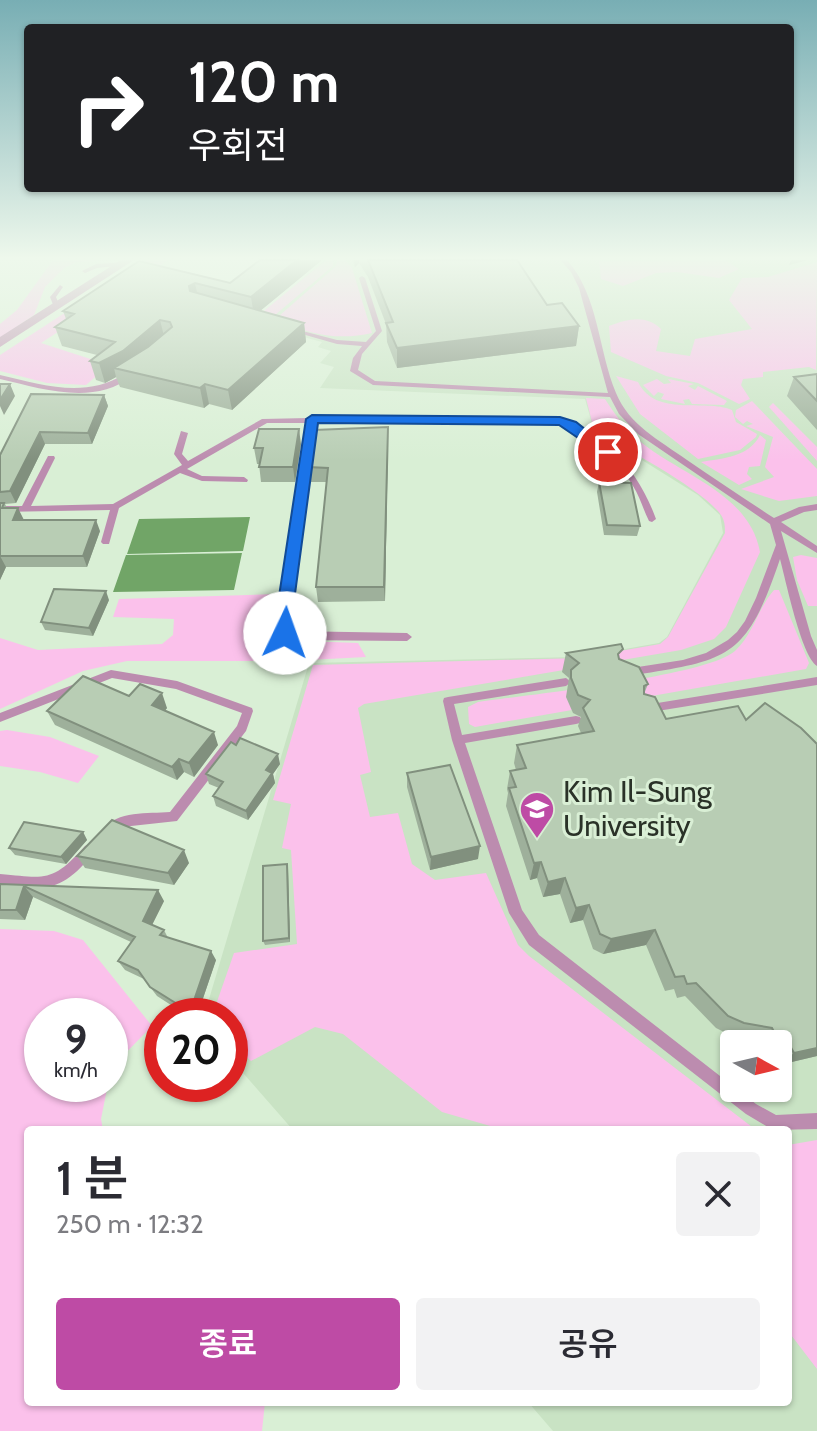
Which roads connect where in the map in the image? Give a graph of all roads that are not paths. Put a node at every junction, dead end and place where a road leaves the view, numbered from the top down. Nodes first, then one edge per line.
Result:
1 (26, 327) edge
2 (280, 327) edge
3 (378, 327) edge
4 (593, 327) edge
5 (0, 343) edge
6 (365, 344) junction
7 (138, 368) edge
8 (0, 377) edge
9 (611, 395) junction
10 (312, 419) junction
11 (184, 433) dead end
12 (51, 458) dead end
13 (183, 467) junction
14 (244, 480) dead end
15 (115, 507) junction
16 (817, 507) edge
17 (0, 509) edge
18 (25, 509) junction
19 (652, 519) dead end
20 (774, 522) junction
21 (106, 542) dead end
22 (779, 547) junction
23 (817, 550) edge
24 (407, 637) dead end
25 (817, 662) edge
26 (620, 674) edge
27 (817, 681) edge
28 (566, 682) dead end
29 (644, 709) edge
30 (0, 718) edge
31 (576, 720) dead end
32 (458, 740) junction
33 (0, 880) edge
34 (817, 1121) edge

1 - 5 street
2 - 6 lane
3 - 6 lane
4 - 9 lane
6 - 9 lane
7 - 8 lane
9 - 20 lane
10 - 13 lane
10 - 19 lane
10 - 24 lane
11 - 13 lane
12 - 18 lane
13 - 14 lane
13 - 15 lane
15 - 18 lane
15 - 21 lane
16 - 20 lane
17 - 18 lane
20 - 22 lane
20 - 23 lane
22 - 25 lane
22 - 26 lane
27 - 29 lane
28 - 32 lane
30 - 33 lane
31 - 32 lane
32 - 34 lane

